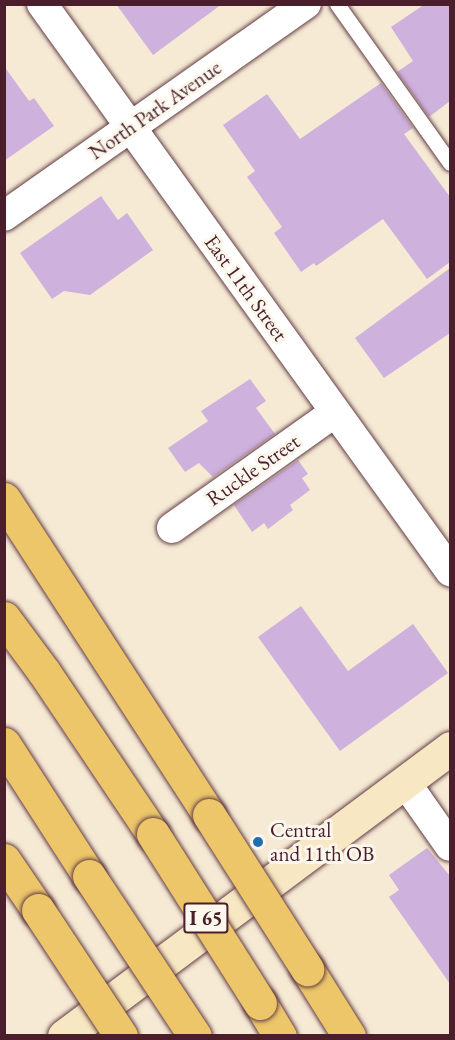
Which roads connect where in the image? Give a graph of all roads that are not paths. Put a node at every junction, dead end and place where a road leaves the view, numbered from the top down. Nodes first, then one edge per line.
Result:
1 (42, 4) edge
2 (306, 4) edge
3 (337, 4) edge
4 (129, 128) junction
5 (450, 163) edge
6 (6, 212) edge
7 (335, 412) junction
8 (4, 499) edge
9 (172, 528) dead end
10 (450, 571) edge
11 (4, 602) edge
12 (4, 618) edge
13 (44, 672) junction
14 (4, 744) edge
15 (450, 748) edge
16 (405, 782) junction
17 (450, 846) edge
18 (4, 860) edge
19 (64, 1035) edge
20 (121, 1035) edge
21 (195, 1035) edge
22 (280, 1035) edge
23 (349, 1035) edge

1 - 4 street, East 11th Street
2 - 4 street, North Park Avenue
3 - 5 lane
4 - 6 street, North Park Avenue
4 - 7 street, East 11th Street
7 - 9 street, Ruckle Street
7 - 10 street, East 11th Street
8 - 23 highway, bridge
11 - 13 highway
12 - 13 highway, I 65
13 - 22 highway, I 65, bridge
14 - 21 highway, bridge
15 - 16 main road
16 - 17 street
16 - 19 main road
18 - 20 highway, bridge

